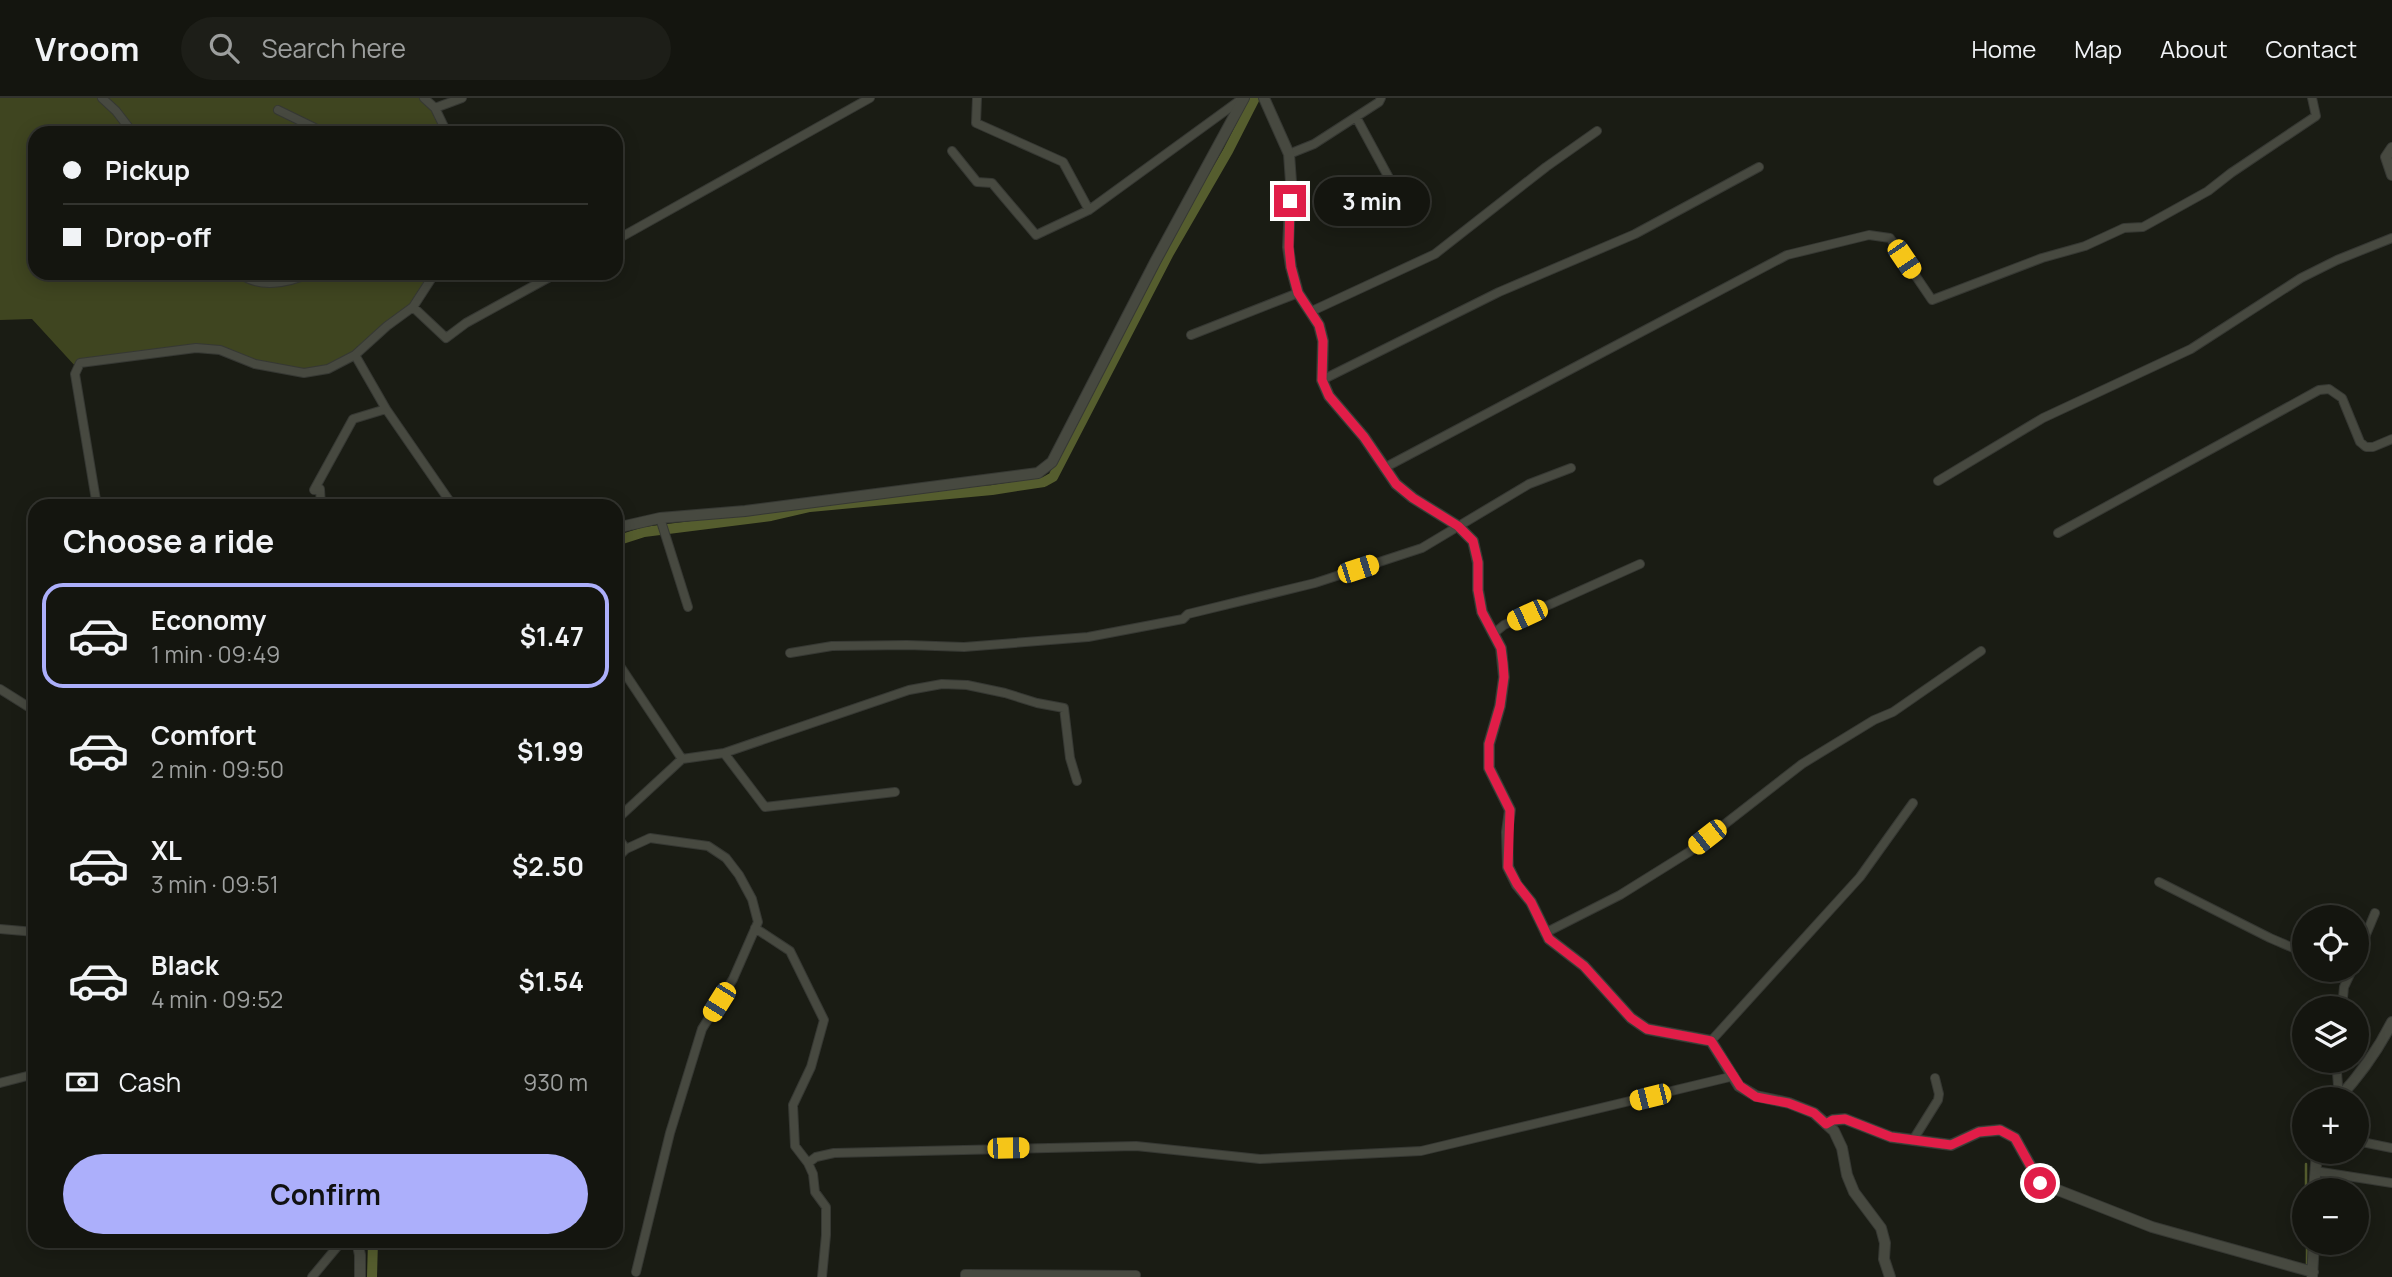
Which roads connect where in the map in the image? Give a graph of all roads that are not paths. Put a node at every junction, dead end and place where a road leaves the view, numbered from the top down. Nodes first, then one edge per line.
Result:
1 (102, 98) edge
2 (424, 98) edge
3 (462, 98) edge
4 (870, 98) edge
5 (977, 98) edge
6 (1244, 98) edge
7 (1381, 98) edge
8 (2312, 98) edge
9 (1265, 99) edge
10 (435, 108) junction
11 (278, 110) dead end
12 (1356, 117) junction
13 (128, 126) edge
14 (312, 126) edge
15 (444, 126) edge
16 (1597, 131) dead end
17 (2392, 148) edge
18 (952, 151) dead end
19 (1289, 154) junction
20 (1759, 167) dead end
21 (2392, 176) edge
22 (1088, 210) junction
23 (1409, 215) dead end
24 (623, 236) edge
25 (2392, 238) edge
26 (257, 280) edge
27 (297, 280) edge
28 (430, 280) edge
29 (544, 280) edge
30 (1298, 293) junction
31 (413, 307) junction
32 (1312, 311) junction
33 (1191, 335) dead end
34 (355, 355) junction
35 (1322, 380) junction
36 (386, 409) junction
37 (2392, 439) edge
38 (1384, 468) junction
39 (1571, 468) dead end
40 (1938, 481) dead end
41 (96, 499) edge
42 (321, 499) edge
43 (448, 499) edge
44 (662, 525) junction
45 (1458, 526) junction
46 (623, 528) edge
47 (2058, 533) dead end
48 (1640, 564) dead end
49 (688, 607) dead end
50 (1493, 634) junction
51 (1981, 651) dead end
52 (790, 653) dead end
53 (623, 672) edge
54 (0, 688) edge
55 (28, 706) edge
56 (724, 753) junction
57 (682, 759) junction
58 (1077, 781) dead end
59 (895, 792) dead end
60 (1913, 803) dead end
61 (623, 814) edge
62 (623, 845) edge
63 (626, 849) junction
64 (623, 852) edge
65 (2159, 882) dead end
66 (2375, 913) dead end
67 (2369, 927) edge
68 (755, 928) junction
69 (0, 929) edge
70 (28, 931) edge
71 (1545, 933) junction
72 (2292, 947) edge
73 (2392, 1022) edge
74 (1711, 1041) junction
75 (28, 1076) edge
76 (1734, 1076) junction
77 (1935, 1079) dead end
78 (0, 1083) edge
79 (2350, 1087) edge
80 (1826, 1124) junction
81 (1913, 1140) junction
82 (2369, 1143) edge
83 (2392, 1148) edge
84 (808, 1163) junction
85 (2316, 1164) edge
86 (2315, 1171) junction
87 (2315, 1178) edge
88 (2392, 1183) edge
89 (336, 1248) edge
90 (359, 1248) edge
91 (636, 1272) dead end
92 (2308, 1272) edge
93 (1136, 1275) dead end
94 (312, 1277) edge
95 (360, 1277) edge
96 (822, 1277) edge
97 (965, 1277) edge
98 (1890, 1277) edge

1 - 13 street
2 - 10 street
3 - 10 street
4 - 24 street
5 - 22 street
6 - 22 street
6 - 44 street
7 - 12 street
8 - 38 street
9 - 19 street
10 - 15 street
11 - 14 street
12 - 19 street
12 - 23 street
16 - 32 street
17 - 21 street
18 - 22 street
19 - 30 street
20 - 35 street
25 - 40 street
26 - 27 street
28 - 31 street
29 - 31 street
30 - 32 street
30 - 33 street
31 - 34 street
32 - 35 street
34 - 36 street
34 - 41 street
35 - 38 street
36 - 42 street
36 - 43 street
37 - 47 street
38 - 45 street
39 - 45 street
44 - 46 street
44 - 49 street
45 - 50 street
45 - 52 street
48 - 50 street
50 - 71 street
51 - 71 street
53 - 57 street
54 - 55 street
56 - 57 street
56 - 58 street
56 - 59 street
57 - 61 street
60 - 74 street
62 - 63 street
63 - 64 street
63 - 68 street
65 - 72 street
66 - 67 street
68 - 84 street
68 - 91 street
69 - 70 street
71 - 74 street
73 - 79 street
74 - 76 street
75 - 78 street
76 - 80 street
76 - 84 street
77 - 81 street
80 - 81 street
80 - 98 street
81 - 92 street
82 - 83 street
84 - 96 street
85 - 86 street
86 - 87 street
86 - 88 street
89 - 94 street
90 - 95 street
93 - 97 street

